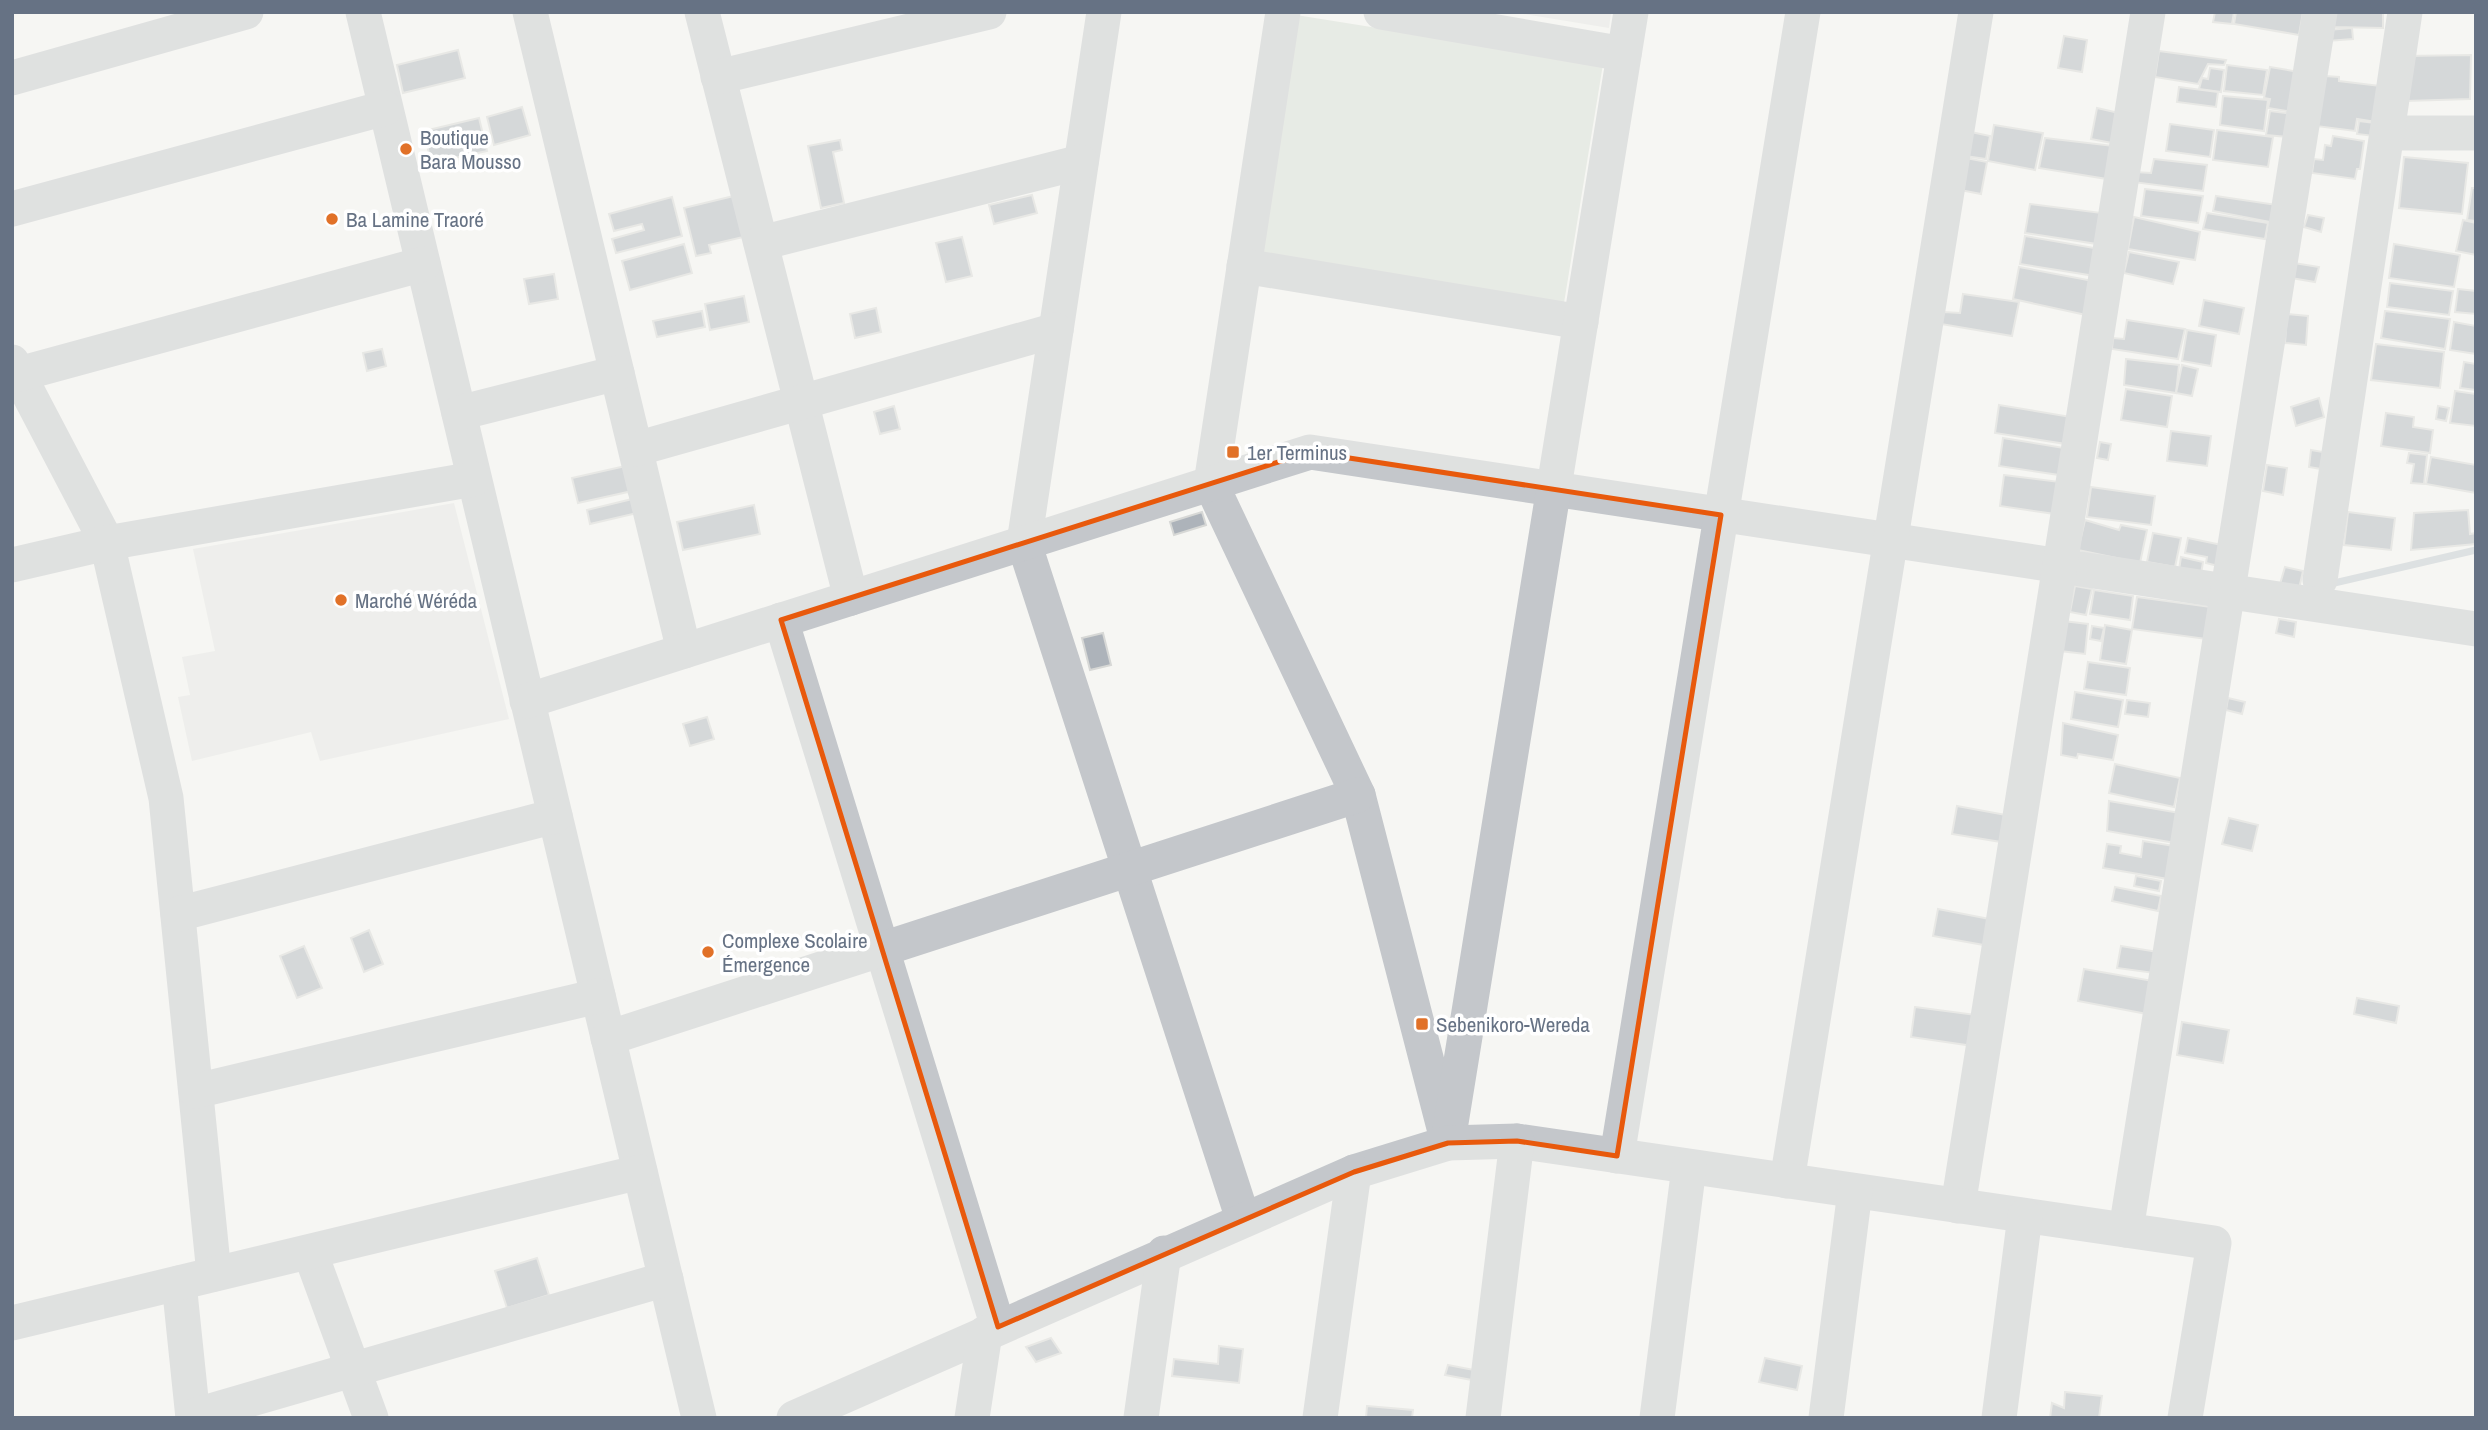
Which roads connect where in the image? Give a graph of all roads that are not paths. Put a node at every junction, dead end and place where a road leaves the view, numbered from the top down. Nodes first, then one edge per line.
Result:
1 (246, 12) edge
2 (363, 12) edge
3 (530, 12) edge
4 (702, 12) edge
5 (989, 12) edge
6 (1104, 12) edge
7 (1283, 12) edge
8 (1381, 12) edge
9 (1631, 12) edge
10 (1803, 12) edge
11 (1976, 12) edge
12 (2148, 12) edge
13 (2320, 12) edge
14 (2404, 12) edge
15 (177, 21) edge
16 (1624, 54) junction
17 (718, 76) junction
18 (12, 78) edge
19 (385, 108) junction
20 (2387, 133) junction
21 (2476, 133) edge
22 (1081, 162) junction
23 (12, 209) edge
24 (761, 243) junction
25 (423, 264) junction
26 (1244, 266) junction
27 (1581, 322) junction
28 (1056, 331) junction
29 (14, 371) edge
30 (617, 373) junction
31 (801, 402) junction
32 (459, 413) junction
33 (636, 449) junction
34 (474, 479) junction
35 (1212, 484) junction
36 (1554, 489) junction
37 (1721, 515) junction
38 (1891, 540) junction
39 (107, 543) junction
40 (1024, 543) junction
41 (12, 565) edge
42 (2060, 566) junction
43 (2320, 580) dead end
44 (2228, 592) junction
45 (851, 598) junction
46 (781, 620) junction
47 (2476, 629) edge
48 (684, 651) junction
49 (527, 701) junction
50 (1358, 795) junction
51 (555, 816) junction
52 (1129, 869) junction
53 (178, 914) junction
54 (882, 950) junction
55 (598, 996) junction
56 (608, 1038) junction
57 (196, 1091) junction
58 (1517, 1141) junction
59 (1448, 1143) junction
60 (1617, 1156) junction
61 (1689, 1167) junction
62 (640, 1172) junction
63 (1354, 1172) junction
64 (1787, 1181) junction
65 (1855, 1191) junction
66 (1958, 1206) junction
67 (2025, 1216) junction
68 (1243, 1219) junction
69 (2126, 1230) junction
70 (310, 1251) junction
71 (1164, 1254) junction
72 (214, 1274) junction
73 (666, 1279) junction
74 (178, 1283) junction
75 (12, 1323) edge
76 (992, 1330) junction
77 (352, 1368) junction
78 (193, 1417) edge
79 (371, 1418) edge
80 (699, 1418) edge
81 (794, 1418) edge
82 (972, 1418) edge
83 (1141, 1418) edge
84 (1320, 1418) edge
85 (1483, 1418) edge
86 (1657, 1418) edge
87 (1826, 1418) edge
88 (1999, 1418) edge
89 (2185, 1418) edge

1 - 15 street
2 - 19 street
3 - 30 street
4 - 17 street
5 - 17 street
6 - 22 street
7 - 26 street
8 - 16 street
9 - 16 street
10 - 37 street
11 - 38 street
12 - 42 street
13 - 44 street
14 - 20 street
15 - 18 street
16 - 27 street
17 - 24 street
19 - 23 street
19 - 25 street
20 - 21 street
20 - 43 street
22 - 24 street
22 - 28 street
24 - 31 street
25 - 29 street
25 - 32 street
26 - 27 street
26 - 35 street
27 - 36 street
28 - 31 street
28 - 40 street
29 - 39 street
30 - 32 street
30 - 33 street
31 - 33 street
31 - 45 street
32 - 34 street
33 - 48 street
34 - 39 street
34 - 49 street
35 - 36 street
35 - 40 street
35 - 50 street
36 - 37 street
36 - 59 street
37 - 38 street
37 - 60 street
38 - 42 street
38 - 64 street
39 - 41 street
39 - 53 street
40 - 45 street
40 - 52 street
42 - 44 street
42 - 66 street
44 - 47 street
44 - 69 street
45 - 46 street
46 - 48 street
46 - 54 street
48 - 49 street
49 - 51 street
50 - 52 street
50 - 59 street
51 - 53 street
51 - 55 street
52 - 54 street
52 - 68 street
53 - 57 street
54 - 56 street
54 - 76 street
55 - 56 street
55 - 57 street
56 - 62 street
57 - 72 street
58 - 59 street
58 - 60 street
58 - 85 street
59 - 63 street
60 - 61 street
61 - 64 street
61 - 86 street
62 - 70 street
62 - 73 street
63 - 68 street
63 - 84 street
64 - 65 street
65 - 66 street
65 - 87 street
66 - 67 street
67 - 69 street
67 - 88 street
68 - 71 street
69 - 89 street
70 - 72 street
70 - 77 street
71 - 76 street
71 - 83 street
72 - 74 street
73 - 77 street
73 - 80 street
74 - 75 street
74 - 78 street
76 - 81 street
76 - 82 street
77 - 78 street
77 - 79 street

